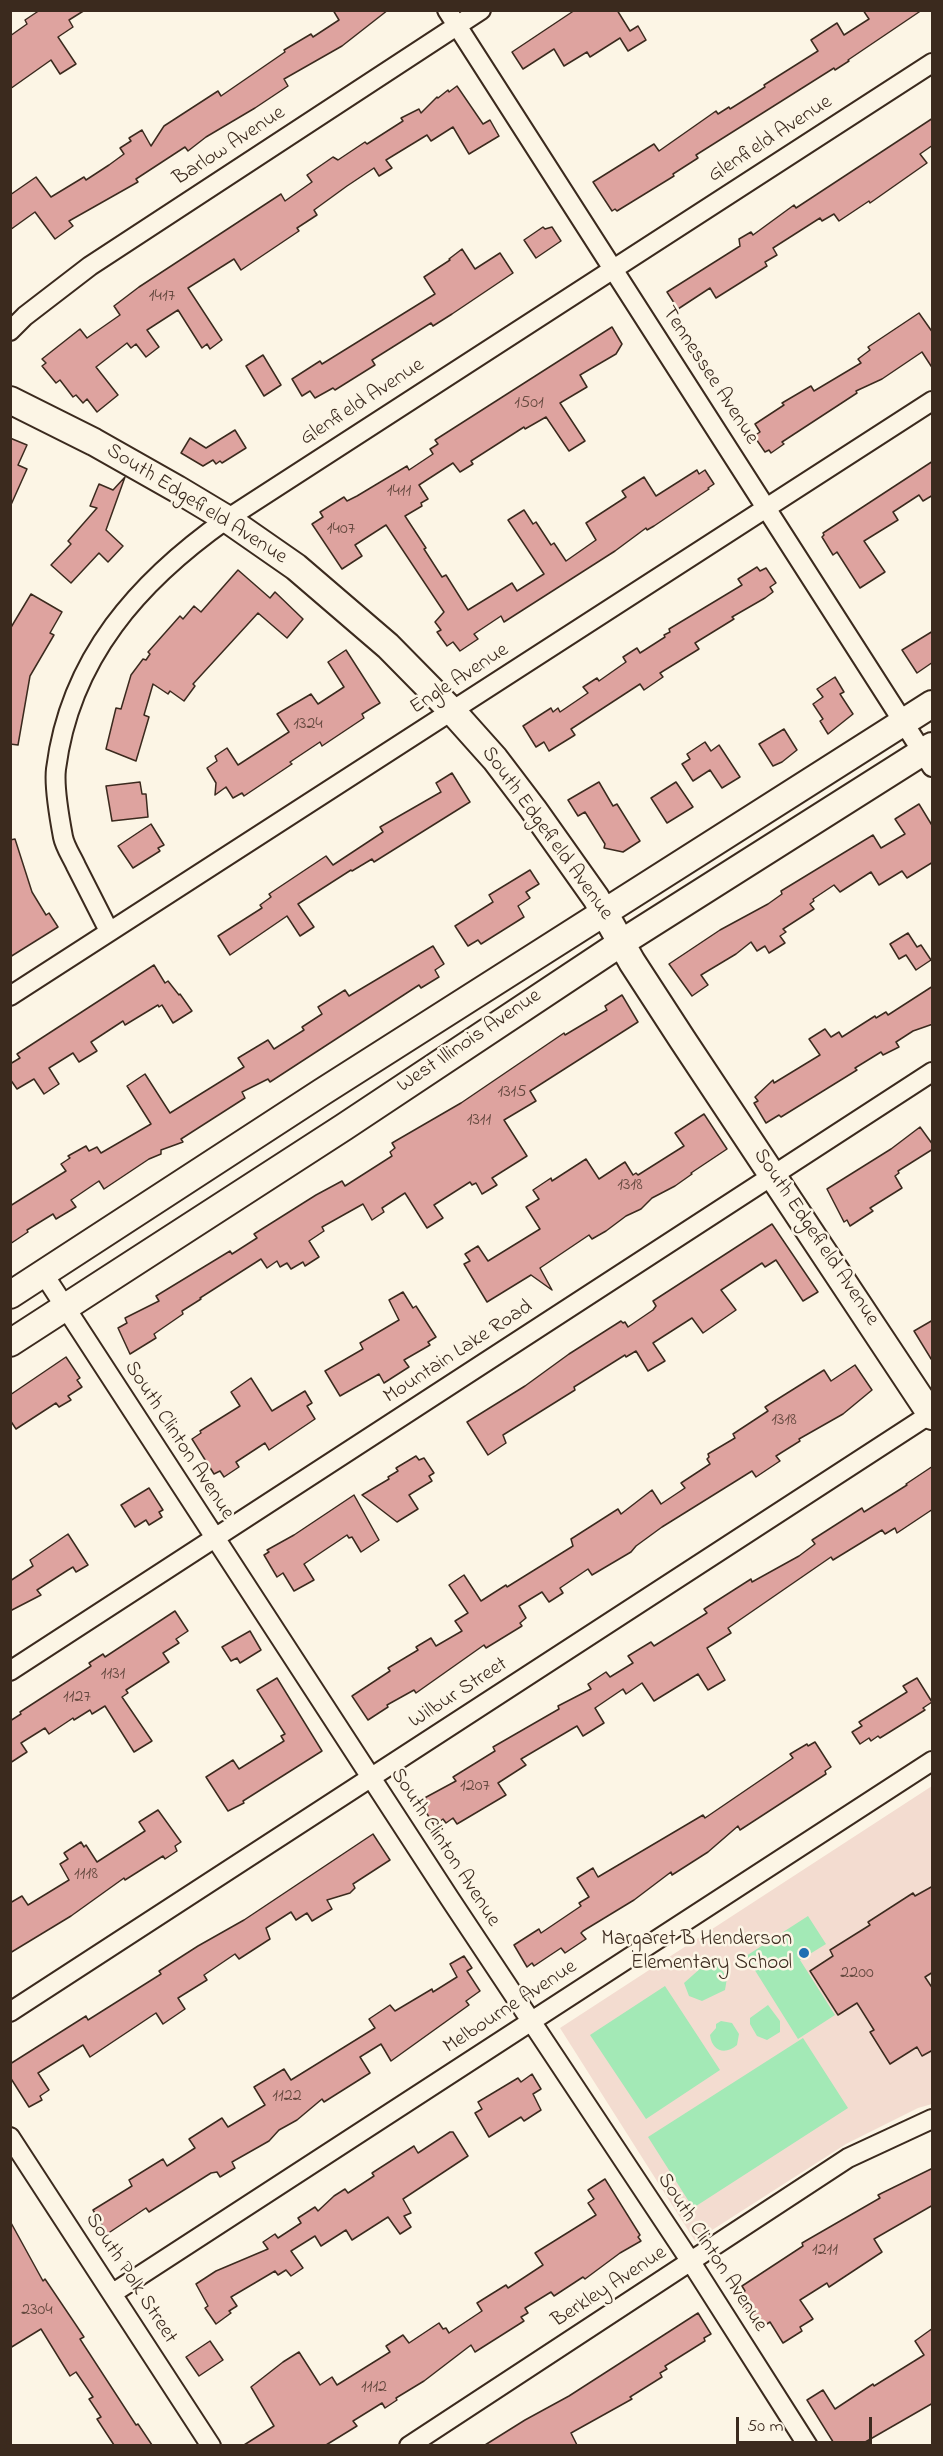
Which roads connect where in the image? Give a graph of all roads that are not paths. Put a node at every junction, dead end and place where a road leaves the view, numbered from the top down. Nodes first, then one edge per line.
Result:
1 (481, 10) edge
2 (452, 18) edge
3 (933, 63) edge
4 (613, 269) junction
5 (10, 331) edge
6 (10, 400) edge
7 (933, 401) edge
8 (767, 508) junction
9 (227, 519) junction
10 (933, 704) edge
11 (453, 712) junction
12 (904, 722) junction
13 (929, 755) edge
14 (604, 914) junction
15 (109, 931) junction
16 (621, 943) junction
17 (10, 996) edge
18 (933, 1072) edge
19 (322, 1092) junction
20 (344, 1126) junction
21 (774, 1176) junction
22 (44, 1273) junction
23 (10, 1295) edge
24 (65, 1308) junction
25 (10, 1343) edge
26 (932, 1415) edge
27 (215, 1538) junction
28 (10, 1671) edge
29 (933, 1761) edge
30 (371, 1778) junction
31 (10, 2012) edge
32 (531, 2022) junction
33 (933, 2119) edge
34 (10, 2137) edge
35 (691, 2262) junction
36 (113, 2293) junction
37 (211, 2445) edge
38 (409, 2445) edge
39 (808, 2445) edge

1 - 2 street, Barlow Avenue
2 - 4 street, Tennessee Avenue
2 - 5 street, Barlow Avenue
3 - 4 street, Glenfield Avenue
4 - 8 street, Tennessee Avenue
4 - 9 street, Glenfield Avenue
6 - 9 main road, South Edgefield Avenue
7 - 8 street, Engle Avenue
8 - 11 street, Engle Avenue
8 - 12 street, Tennessee Avenue
9 - 11 main road, South Edgefield Avenue
9 - 15 street, Glenfield Avenue
10 - 12 main road, West Illinois Avenue
11 - 14 main road, South Edgefield Avenue
11 - 15 street, Engle Avenue
12 - 13 street, Tennessee Avenue
12 - 14 main road, West Illinois Avenue
13 - 16 main road, West Illinois Avenue
14 - 16 main road, South Edgefield Avenue
14 - 19 main road, West Illinois Avenue
15 - 17 street, Engle Avenue
16 - 20 main road, West Illinois Avenue
16 - 21 main road, South Edgefield Avenue
18 - 21 street, Mountain Lake Road
19 - 20 main road
19 - 22 main road, West Illinois Avenue
20 - 24 main road, West Illinois Avenue
21 - 26 main road, South Edgefield Avenue
21 - 27 street, Mountain Lake Road
22 - 23 main road, West Illinois Avenue
22 - 24 street, South Clinton Avenue
24 - 25 main road, West Illinois Avenue
24 - 27 street, South Clinton Avenue
26 - 30 street, Wilbur Street
27 - 28 street, Mountain Lake Road
27 - 30 street, South Clinton Avenue
29 - 32 street, Melbourne Avenue
30 - 31 street, Wilbur Street
30 - 32 street, South Clinton Avenue
32 - 35 street, South Clinton Avenue
32 - 36 street, Melbourne Avenue
33 - 35 street, Berkley Avenue
34 - 36 street, South Polk Street
35 - 38 street, Berkley Avenue
35 - 39 street, South Clinton Avenue
36 - 37 street, South Polk Street

